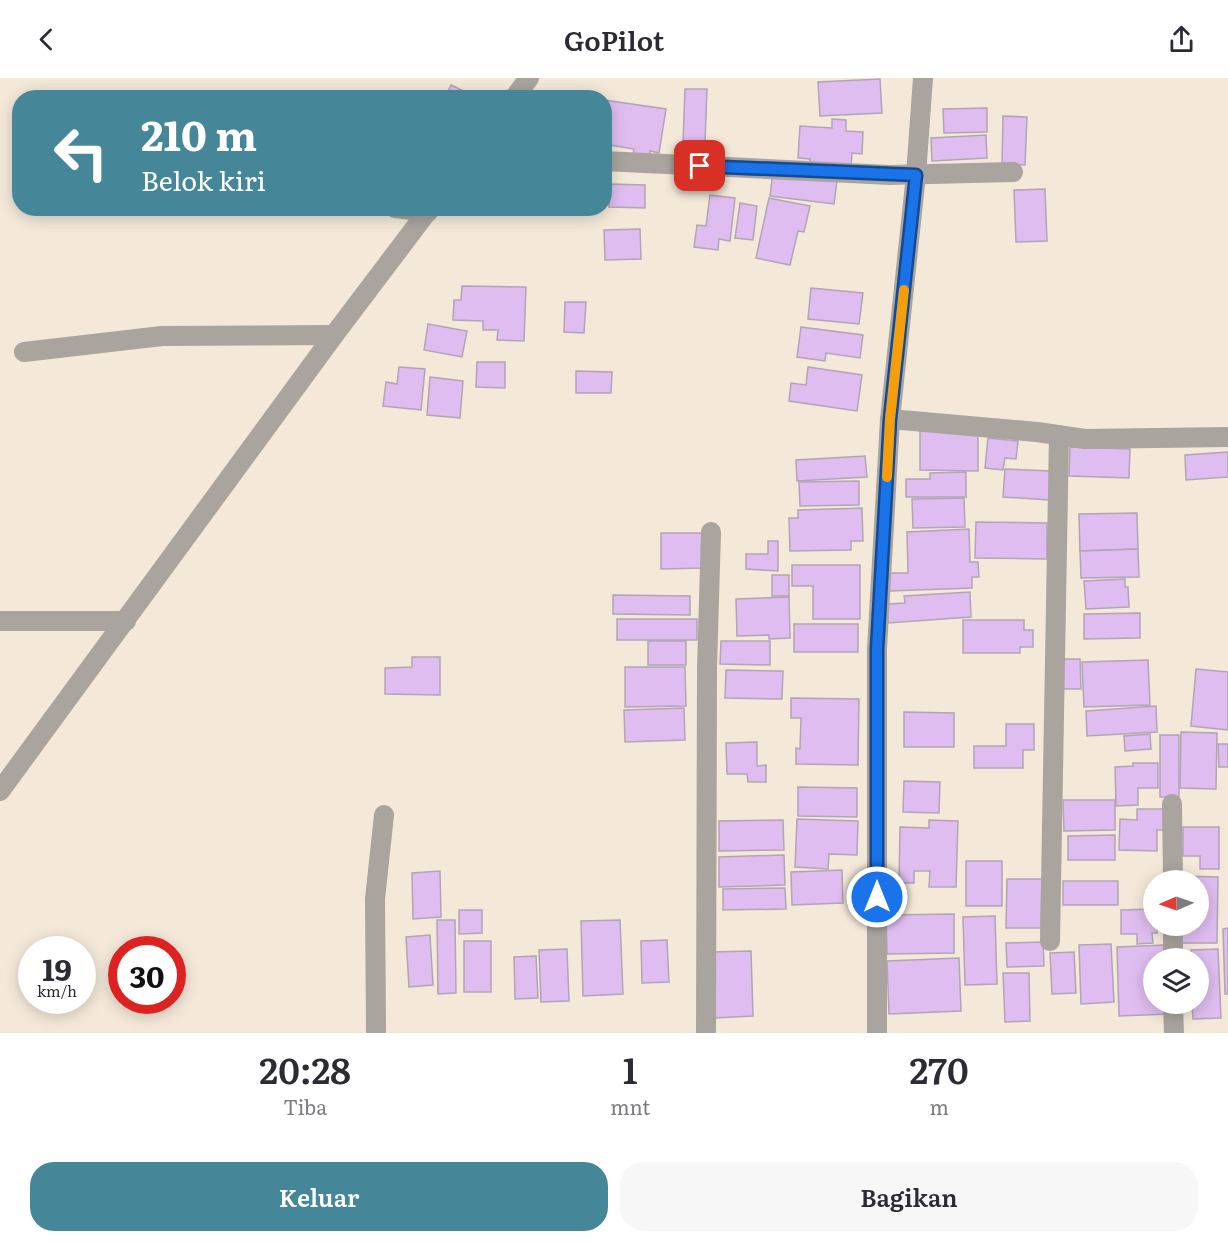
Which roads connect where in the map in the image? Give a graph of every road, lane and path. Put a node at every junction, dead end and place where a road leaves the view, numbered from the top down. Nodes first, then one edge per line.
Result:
1 (530, 78) edge
2 (923, 78) edge
3 (520, 90) edge
4 (612, 161) edge
5 (1013, 172) dead end
6 (916, 175) junction
7 (424, 216) edge
8 (334, 335) junction
9 (24, 352) dead end
10 (890, 419) junction
11 (1059, 435) junction
12 (1228, 437) edge
13 (711, 532) dead end
14 (0, 621) edge
15 (126, 621) junction
16 (0, 791) edge
17 (1172, 804) dead end
18 (384, 815) dead end
19 (1173, 870) edge
20 (1050, 941) dead end
21 (1173, 1014) edge
22 (376, 1033) edge
23 (706, 1033) edge
24 (877, 1033) edge
25 (1174, 1033) edge

1 - 3 street
2 - 6 street
4 - 6 street
5 - 6 street
6 - 10 street
7 - 8 street
8 - 9 street
8 - 15 street
10 - 11 street
10 - 24 street
11 - 12 street
11 - 20 street
13 - 23 street
14 - 15 street
15 - 16 street
17 - 19 street
18 - 22 street
21 - 25 street

